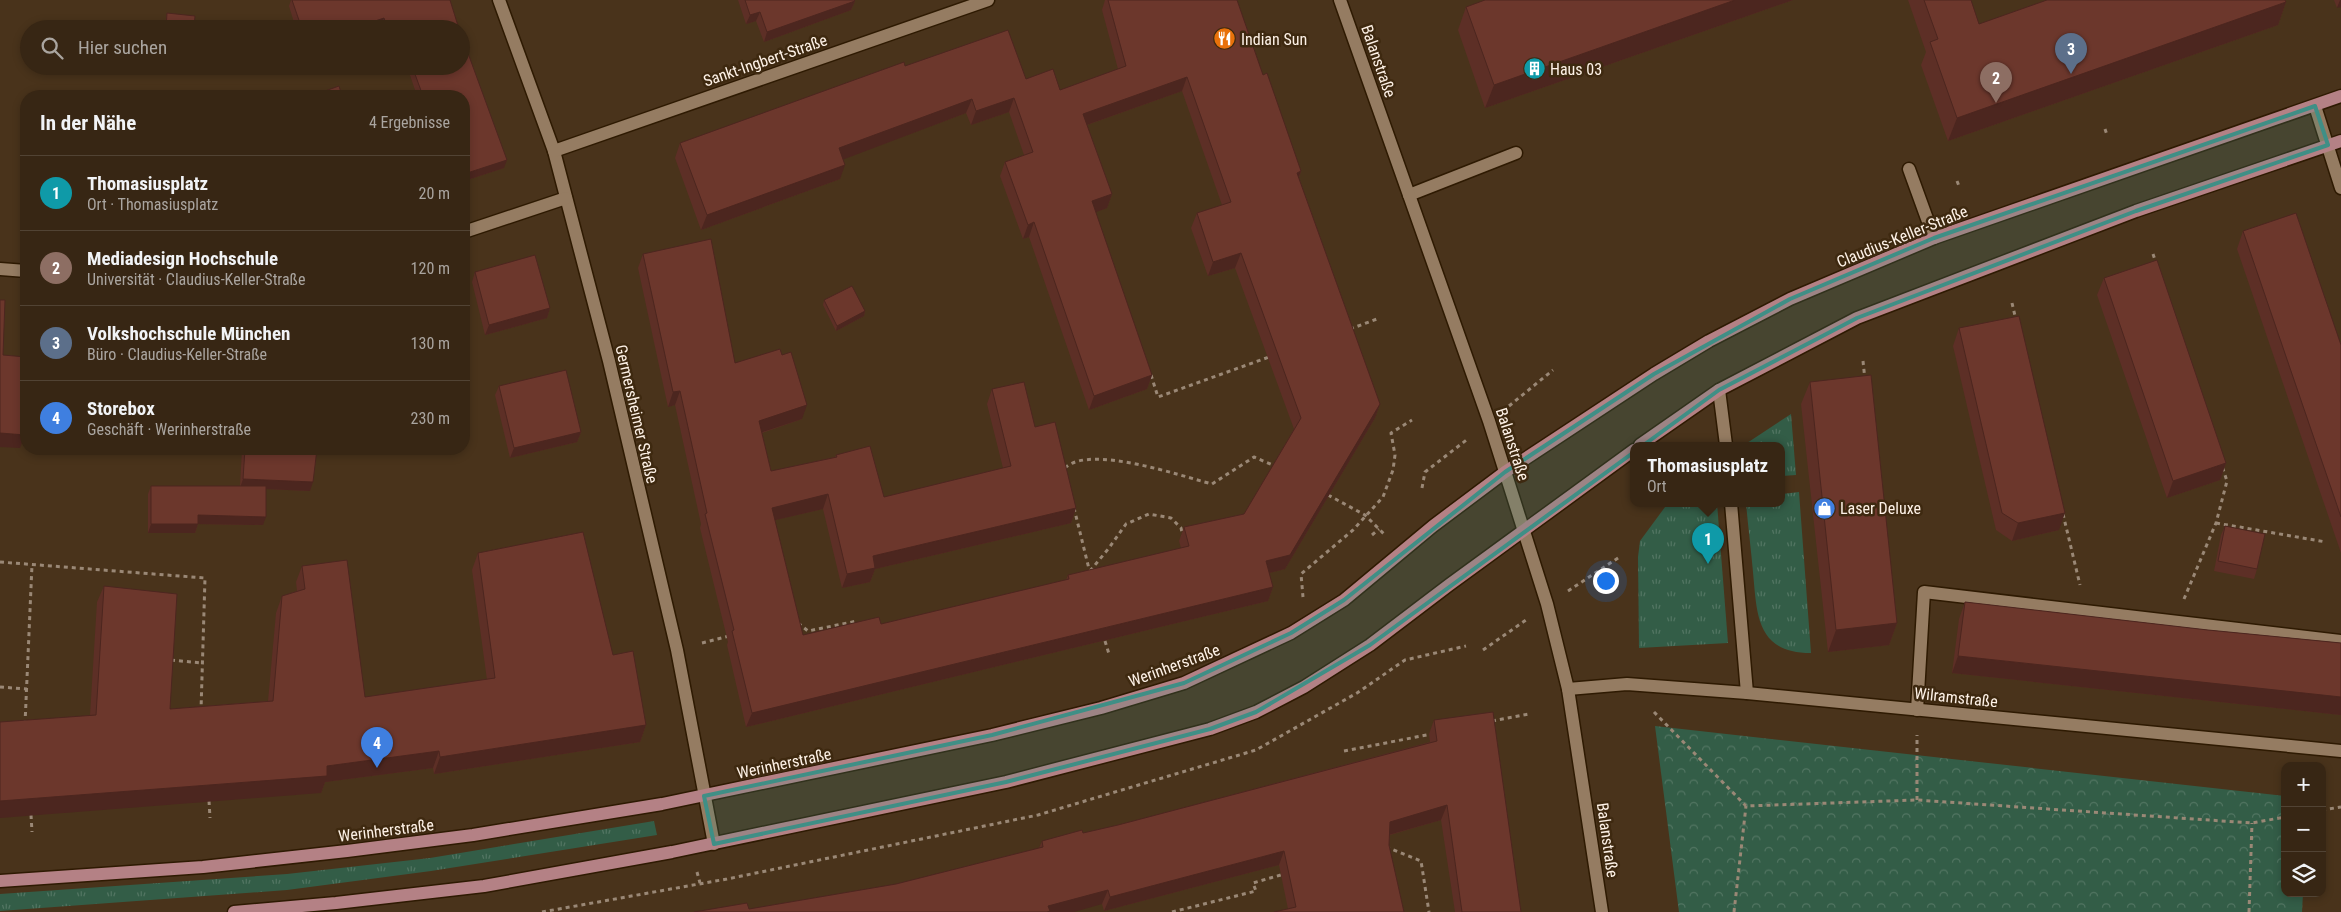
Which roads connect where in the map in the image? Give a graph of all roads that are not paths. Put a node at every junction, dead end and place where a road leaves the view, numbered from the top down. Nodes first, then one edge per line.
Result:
1 (499, 0) edge
2 (988, 0) edge
3 (1340, 0) edge
4 (2341, 96) edge
5 (2314, 106) junction
6 (2341, 141) edge
7 (2328, 145) junction
8 (554, 151) junction
9 (1516, 154) dead end
10 (1909, 169) dead end
11 (2341, 188) edge
12 (1409, 195) junction
13 (566, 198) junction
14 (470, 230) edge
15 (1934, 238) junction
16 (0, 270) edge
17 (20, 271) edge
18 (1720, 390) junction
19 (1644, 442) edge
20 (1726, 442) edge
21 (1630, 453) edge
22 (1506, 472) junction
23 (1731, 507) edge
24 (1524, 531) junction
25 (2341, 641) edge
26 (1568, 689) junction
27 (1748, 692) junction
28 (1917, 710) junction
29 (2341, 752) edge
30 (704, 796) junction
31 (714, 844) junction
32 (0, 881) edge
33 (234, 912) edge
34 (1602, 912) edge

1 - 8 street, Germersheimer Straße
2 - 8 street, Sankt-Ingbert-Straße
3 - 12 street, Balanstraße
4 - 5 main road, Claudius-Keller-Straße
5 - 7 street
5 - 15 main road, Claudius-Keller-Straße
6 - 7 main road
7 - 11 street
7 - 18 main road
8 - 13 street, Germersheimer Straße
9 - 12 street
10 - 15 street
12 - 22 street, Balanstraße
13 - 14 street
13 - 30 street, Germersheimer Straße
15 - 22 main road, Claudius-Keller-Straße
16 - 17 street
18 - 19 main road
18 - 20 street
21 - 24 main road
22 - 24 street, Balanstraße
22 - 30 main road, Werinherstraße
23 - 27 street
24 - 26 street, Balanstraße
24 - 31 main road
25 - 28 street
26 - 27 street, Wilramstraße
26 - 34 street, Balanstraße
27 - 28 street, Wilramstraße
28 - 29 street, Wilramstraße
30 - 31 street, Germersheimer Straße
30 - 32 main road, Werinherstraße
31 - 33 main road

